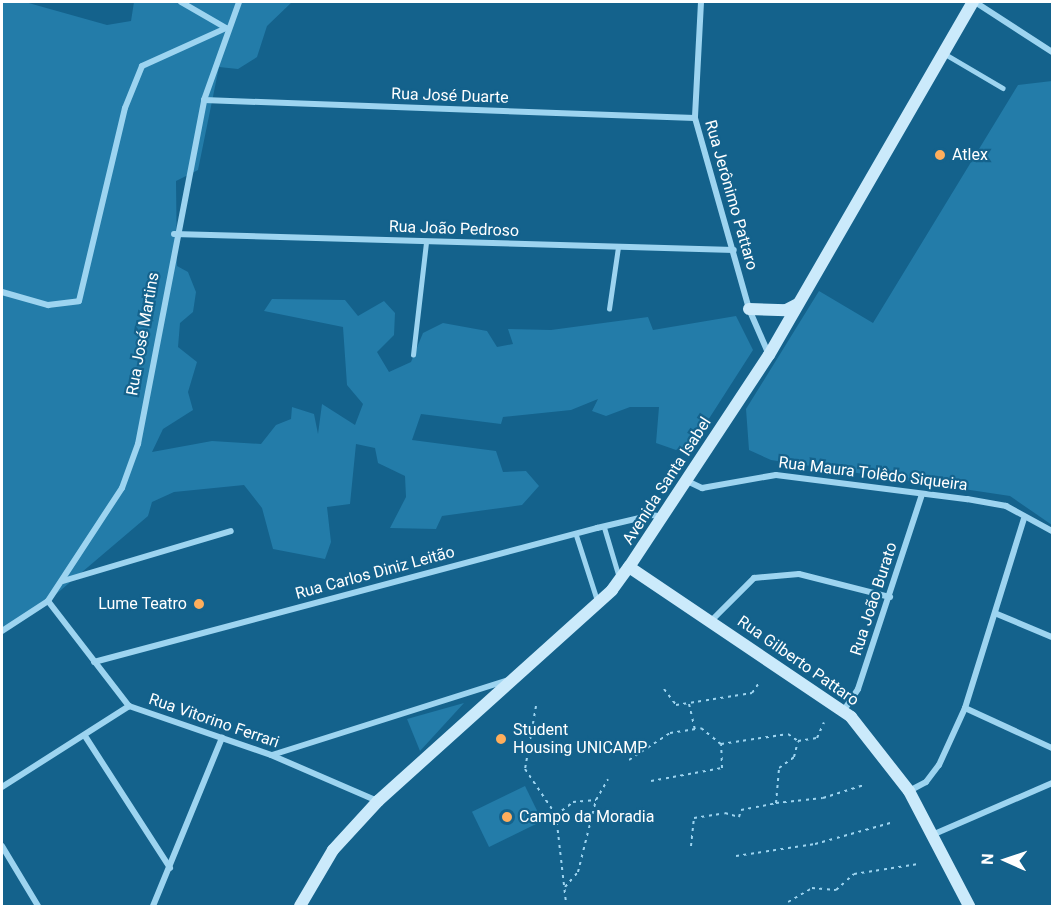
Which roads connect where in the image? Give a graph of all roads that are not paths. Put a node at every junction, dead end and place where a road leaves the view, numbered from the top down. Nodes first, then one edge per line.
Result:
1 (181, 2) edge
2 (239, 2) edge
3 (701, 2) edge
4 (974, 2) edge
5 (226, 28) junction
6 (1053, 52) edge
7 (943, 53) junction
8 (1003, 88) dead end
9 (204, 100) junction
10 (695, 118) junction
11 (174, 234) junction
12 (426, 242) junction
13 (618, 248) junction
14 (734, 250) junction
15 (2, 292) edge
16 (798, 304) junction
17 (609, 309) dead end
18 (749, 309) junction
19 (413, 355) dead end
20 (769, 355) junction
21 (687, 481) junction
22 (922, 494) junction
23 (664, 517) junction
24 (1024, 519) junction
25 (604, 526) junction
26 (231, 531) dead end
27 (1053, 531) edge
28 (576, 534) junction
29 (629, 567) junction
30 (620, 579) junction
31 (63, 581) junction
32 (890, 597) junction
33 (48, 601) junction
34 (598, 602) junction
35 (998, 614) junction
36 (711, 621) junction
37 (2, 631) edge
38 (1053, 637) edge
39 (94, 662) junction
40 (508, 679) junction
41 (129, 706) junction
42 (965, 708) junction
43 (844, 710) junction
44 (85, 736) junction
45 (222, 738) junction
46 (1053, 748) edge
47 (271, 755) junction
48 (1053, 783) edge
49 (2, 787) edge
50 (909, 791) junction
51 (378, 801) junction
52 (931, 835) junction
53 (2, 846) edge
54 (170, 868) junction
55 (38, 906) edge
56 (153, 906) edge
57 (300, 906) edge
58 (969, 906) edge

1 - 5 street
2 - 5 street, Rua José Martins
3 - 10 street, Rua Jerônimo Pattaro
4 - 6 street
4 - 7 main road, Avenida Santa Isabel
5 - 9 street, Rua José Martins
5 - 15 street
7 - 8 lane
7 - 16 main road, Avenida Santa Isabel
9 - 10 street, Rua José Duarte
9 - 11 street, Rua José Martins
10 - 14 street, Rua Jerônimo Pattaro
11 - 12 street, Rua João Pedroso
11 - 31 street, Rua José Martins
12 - 13 street, Rua João Pedroso
12 - 19 lane
13 - 14 street, Rua João Pedroso
13 - 17 lane
14 - 18 street, Rua Jerônimo Pattaro
16 - 18 main road
16 - 20 main road, Avenida Santa Isabel
18 - 20 street, Rua Jerônimo Pattaro
20 - 21 main road, Avenida Santa Isabel
21 - 22 street, Rua Maura Tolêdo Siqueira
21 - 23 main road, Avenida Santa Isabel
22 - 24 street, Rua Maura Tolêdo Siqueira
22 - 32 street, Rua João Burato
23 - 25 street, Rua Carlos Diniz Leitão
23 - 29 main road, Avenida Santa Isabel
24 - 27 street, Rua Maura Tolêdo Siqueira
24 - 35 street
25 - 28 street, Rua Carlos Diniz Leitão
25 - 30 lane
26 - 31 street
28 - 34 lane
28 - 39 street, Rua Carlos Diniz Leitão
29 - 30 main road, Avenida Santa Isabel
29 - 36 main road, Rua Gilberto Pattaro
30 - 34 main road, Avenida Santa Isabel
31 - 33 street, Rua José Martins
32 - 36 street
32 - 43 street, Rua João Burato
33 - 37 street, Rua José Martins
33 - 39 street, Rua Vitorino Ferrari
34 - 40 main road, Avenida Santa Isabel
35 - 38 street
35 - 42 street
36 - 43 main road, Rua Gilberto Pattaro
39 - 41 street, Rua Vitorino Ferrari
40 - 47 street
40 - 51 main road, Avenida Santa Isabel
41 - 44 street
41 - 45 street, Rua Vitorino Ferrari
42 - 46 street
42 - 50 street
43 - 50 main road, Rua Gilberto Pattaro
44 - 49 street
44 - 54 street
45 - 47 street, Rua Vitorino Ferrari
45 - 54 street
47 - 51 street, Rua Vitorino Ferrari
48 - 52 street
50 - 52 main road, Rua Gilberto Pattaro
51 - 57 main road, Avenida Santa Isabel
52 - 58 main road, Rua Gilberto Pattaro
53 - 55 street
54 - 56 street

